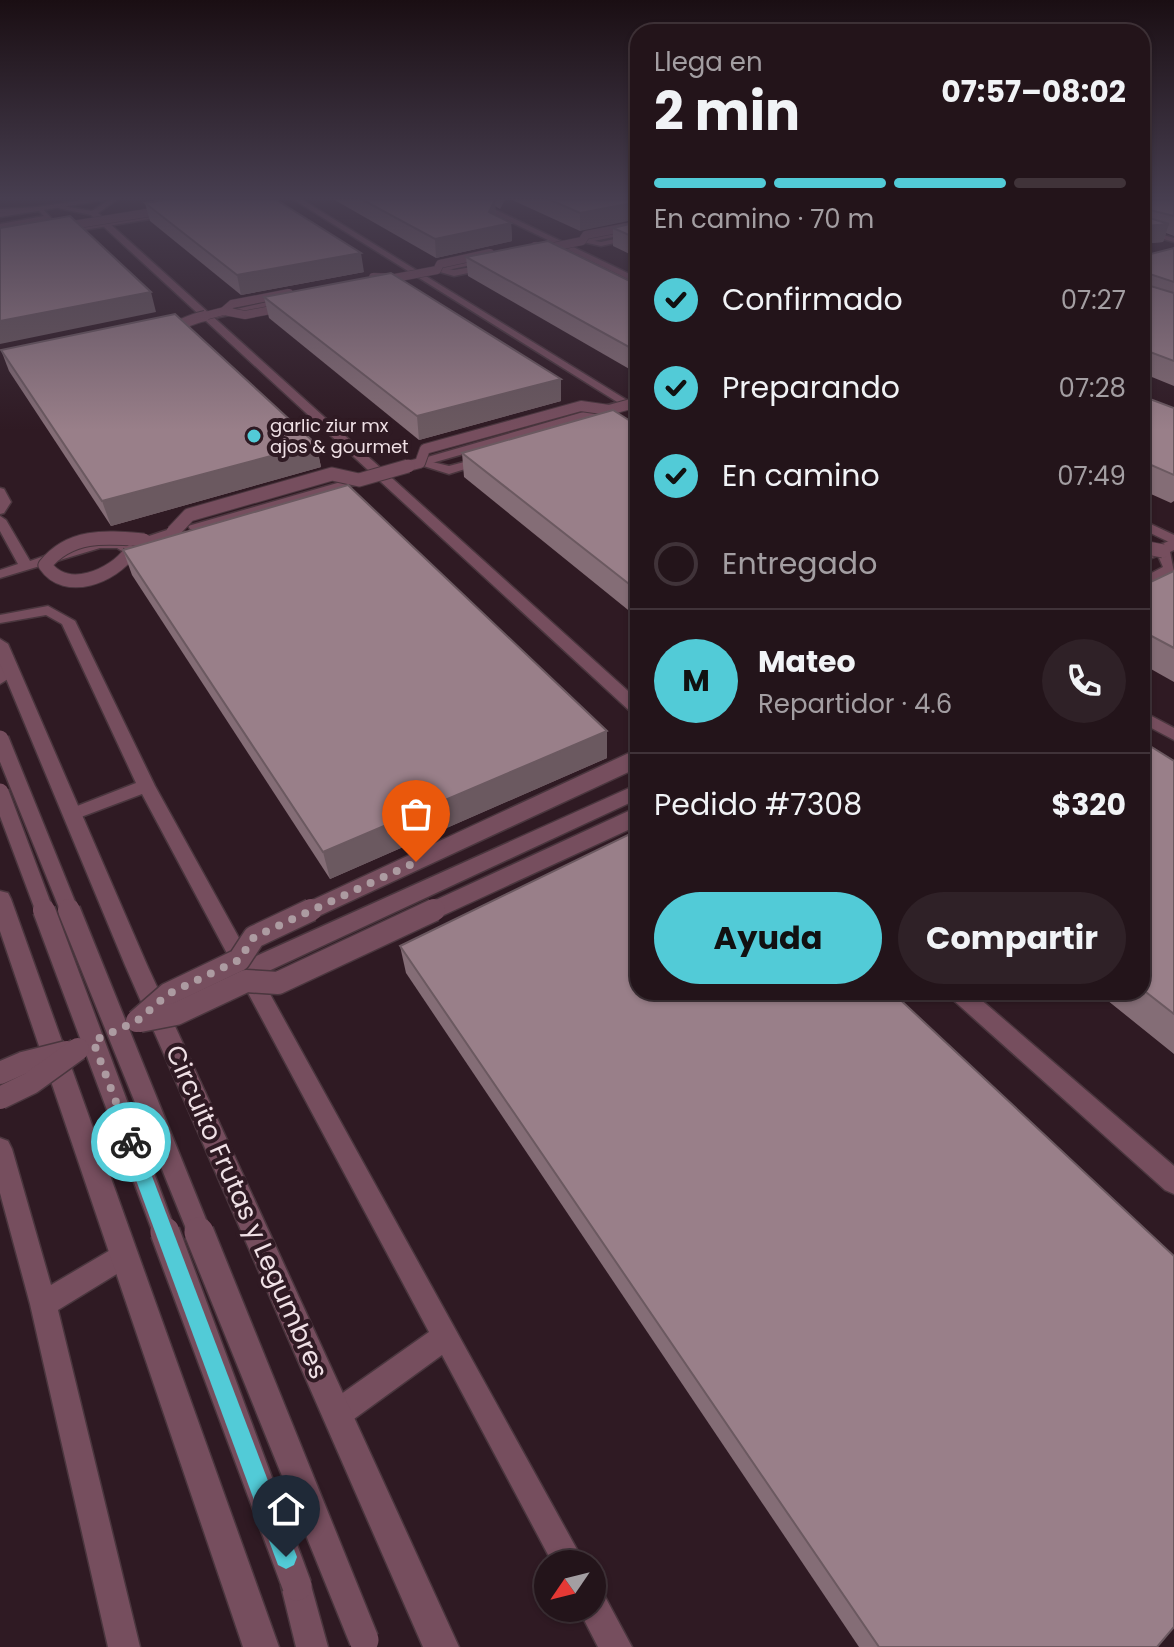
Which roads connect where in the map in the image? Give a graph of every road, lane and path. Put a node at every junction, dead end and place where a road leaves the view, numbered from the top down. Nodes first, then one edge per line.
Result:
1 (160, 276) edge
2 (406, 276) edge
3 (406, 276) edge
4 (418, 276) edge
5 (395, 278) junction
6 (368, 284) junction
7 (305, 296) joint
8 (161, 317) edge
9 (204, 317) junction
10 (182, 321) junction
11 (146, 331) joint
12 (630, 402) edge
13 (630, 406) edge
14 (630, 406) edge
15 (609, 410) junction
16 (607, 424) edge
17 (507, 453) edge
18 (420, 463) junction
19 (378, 475) junction
20 (359, 480) junction
21 (0, 492) edge
22 (0, 510) edge
23 (0, 520) edge
24 (195, 526) edge
25 (235, 530) edge
26 (1150, 530) edge
27 (173, 532) junction
28 (205, 539) edge
29 (1171, 545) edge
30 (1150, 546) edge
31 (1150, 554) edge
32 (26, 566) junction
33 (0, 574) edge
34 (1150, 579) edge
35 (0, 619) edge
36 (2, 660) edge
37 (630, 702) edge
38 (1150, 721) edge
39 (1174, 735) edge
40 (0, 739) edge
41 (630, 762) edge
42 (146, 786) junction
43 (0, 792) edge
44 (630, 795) edge
45 (73, 814) junction
46 (630, 820) edge
47 (0, 899) edge
48 (245, 971) junction
49 (967, 1000) edge
50 (137, 1021) junction
51 (75, 1050) junction
52 (0, 1073) edge
53 (0, 1084) edge
54 (0, 1098) edge
55 (0, 1149) edge
56 (1174, 1182) edge
57 (124, 1255) junction
58 (43, 1304) junction
59 (446, 1336) junction
60 (337, 1414) junction
61 (562, 1550) edge
62 (602, 1622) edge
63 (366, 1644) edge
64 (124, 1647) edge
65 (261, 1647) edge
66 (312, 1647) edge
67 (441, 1647) edge
68 (616, 1647) edge

1 - 9 lane
2 - 6 street
3 - 5 lane, bridge
4 - 12 lane
5 - 6 lane, bridge
5 - 6 lane
7 - 9 street
7 - 10 lane, bridge
8 - 10 lane
9 - 11 street
9 - 19 lane
10 - 11 lane, bridge
13 - 15 lane, bridge
14 - 19 street
15 - 16 lane
15 - 18 lane, bridge
17 - 18 lane
18 - 20 lane, bridge
19 - 24 street
19 - 37 lane
20 - 25 lane
20 - 27 lane, bridge
21 - 22 lane
23 - 32 lane
26 - 29 lane
27 - 28 lane
27 - 32 lane, bridge
29 - 30 lane, bridge
29 - 31 street
29 - 34 lane
32 - 33 lane
35 - 42 lane
36 - 45 street, Circuito Frutas y Legumbres
38 - 39 lane
40 - 50 lane, bridge
41 - 50 lane, bridge
42 - 45 lane
42 - 48 lane
43 - 51 lane, bridge
44 - 48 street
45 - 50 street, Circuito Frutas y Legumbres
46 - 50 lane, bridge
47 - 51 street
48 - 50 street
48 - 59 lane
49 - 56 lane
50 - 51 street
50 - 51 lane
50 - 60 street, Circuito Frutas y Legumbres
50 - 63 lane, bridge
51 - 52 lane, bridge
51 - 53 street
51 - 54 lane, bridge
51 - 57 street
51 - 66 lane, bridge
55 - 58 lane
57 - 58 lane
57 - 65 street
58 - 64 lane
59 - 60 lane
59 - 61 lane
60 - 67 street, Circuito Frutas y Legumbres
62 - 68 lane

